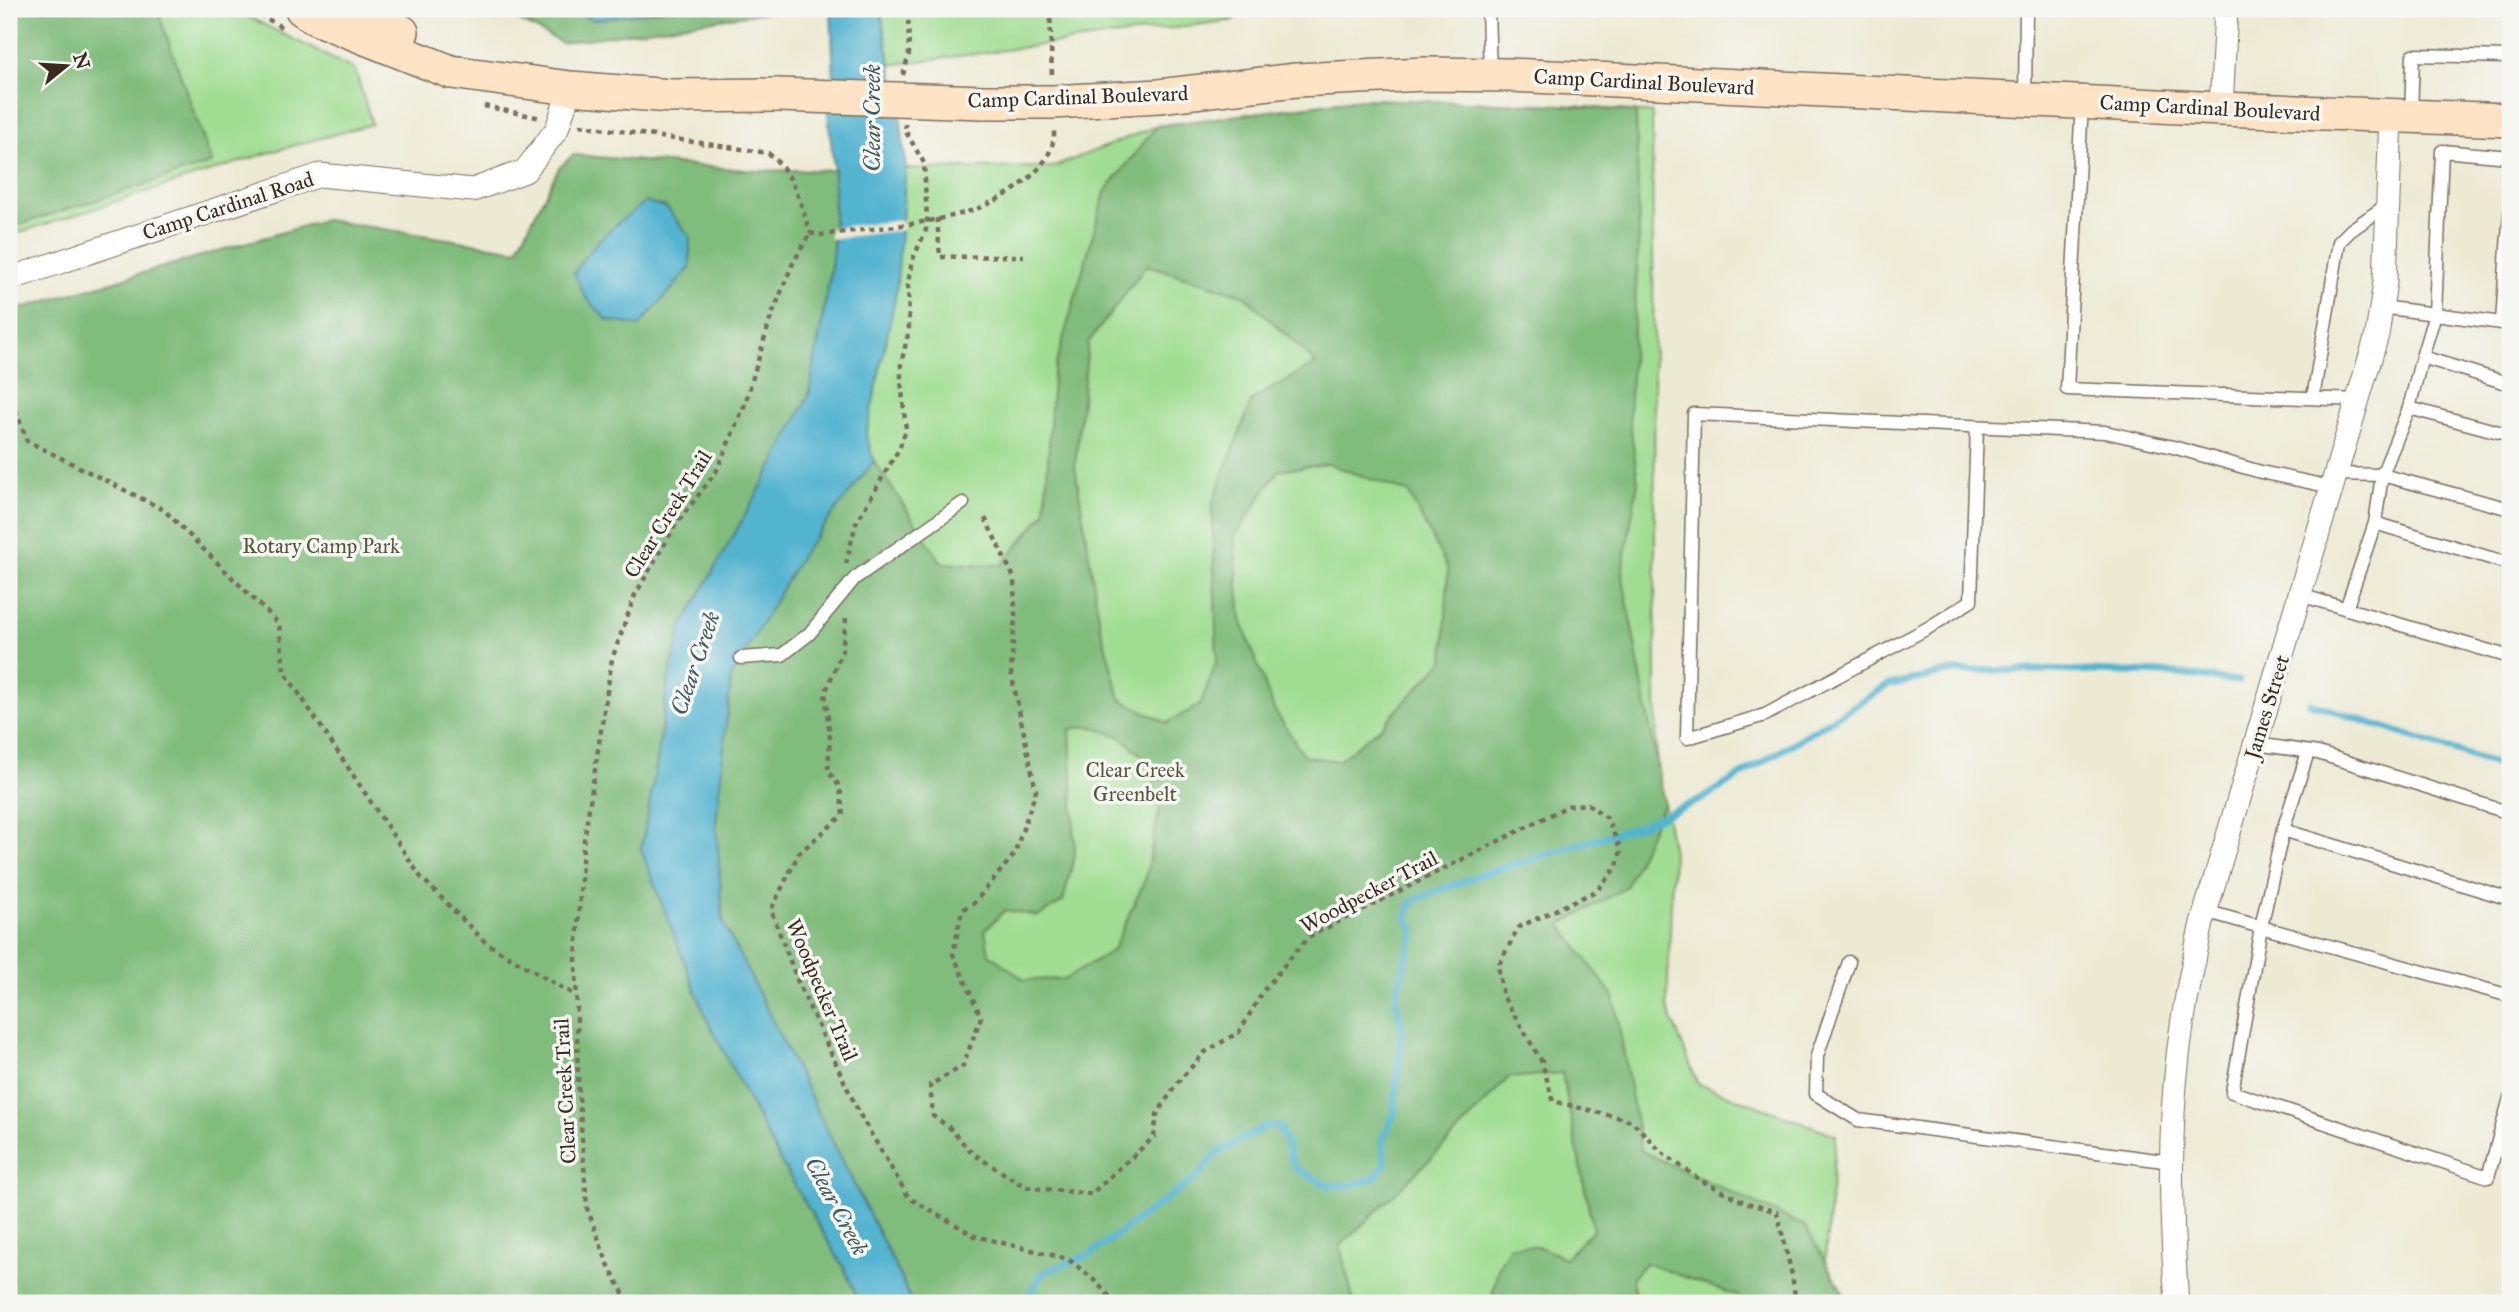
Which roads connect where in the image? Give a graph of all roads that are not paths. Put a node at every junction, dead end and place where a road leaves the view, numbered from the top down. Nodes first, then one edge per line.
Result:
1 (302, 9) edge
2 (357, 9) edge
3 (1488, 9) edge
4 (2026, 9) edge
5 (2226, 9) edge
6 (2510, 57) edge
7 (1490, 75) junction
8 (570, 88) junction
9 (2025, 99) junction
10 (2082, 102) junction
11 (2221, 109) junction
12 (2401, 116) junction
13 (2510, 120) edge
14 (2510, 157) edge
15 (2388, 205) junction
16 (2510, 213) edge
17 (2508, 247) edge
18 (9, 279) edge
19 (2507, 300) edge
20 (2381, 307) junction
21 (2435, 314) junction
22 (2506, 324) edge
23 (2422, 357) junction
24 (2510, 384) edge
25 (2313, 398) junction
26 (2357, 400) junction
27 (2409, 408) junction
28 (1977, 427) junction
29 (2510, 435) edge
30 (2382, 475) junction
31 (2333, 481) junction
32 (963, 503) dead end
33 (2510, 509) edge
34 (2375, 523) junction
35 (2510, 564) edge
36 (2300, 595) junction
37 (2346, 609) junction
38 (2510, 657) edge
39 (741, 658) dead end
40 (2256, 744) junction
41 (2308, 752) junction
42 (2510, 813) edge
43 (2283, 830) junction
44 (2510, 899) edge
45 (2205, 911) junction
46 (2262, 928) junction
47 (1849, 962) dead end
48 (2510, 996) edge
49 (2510, 1098) edge
50 (2171, 1162) junction
51 (2177, 1303) edge

1 - 8 street
2 - 8 street
3 - 7 lane
4 - 9 lane
5 - 11 street
6 - 12 lane
7 - 8 street, Camp Cardinal Boulevard, bridge
7 - 9 street, Camp Cardinal Boulevard
8 - 18 street, Camp Cardinal Road
9 - 10 street, Camp Cardinal Boulevard
10 - 11 street, Camp Cardinal Boulevard
10 - 25 lane
11 - 12 street, Camp Cardinal Boulevard
12 - 13 street, Camp Cardinal Boulevard
12 - 15 street, James Street
14 - 21 lane
15 - 20 street, James Street
15 - 25 lane
16 - 17 lane
17 - 19 lane
19 - 22 lane
20 - 21 lane
20 - 26 street, James Street
21 - 22 lane
21 - 23 lane
23 - 24 lane
23 - 27 lane
25 - 26 lane
26 - 31 street, James Street
27 - 29 lane
27 - 30 lane
28 - 28 lane
28 - 31 lane
30 - 31 lane
30 - 33 lane
30 - 34 lane
31 - 36 street, James Street
32 - 39 lane
34 - 35 lane
34 - 37 lane
36 - 37 lane
36 - 40 street, James Street
37 - 38 lane
40 - 41 lane
40 - 45 street, James Street
41 - 42 lane
41 - 43 lane
43 - 44 lane
43 - 46 lane
45 - 46 lane
45 - 50 street, James Street
46 - 48 lane
46 - 49 lane
47 - 50 lane
50 - 51 street, James Street

